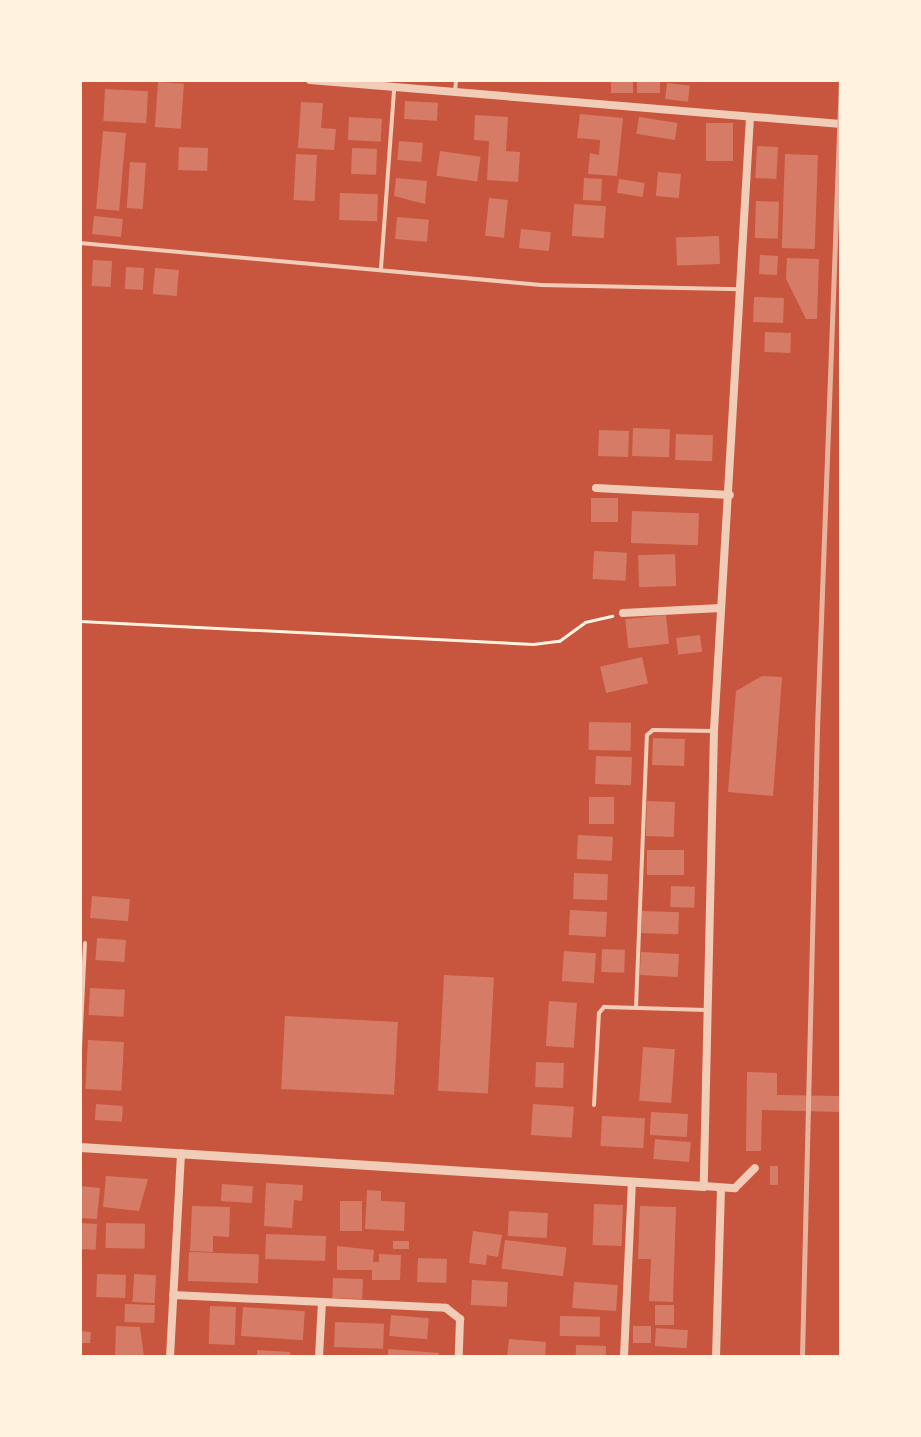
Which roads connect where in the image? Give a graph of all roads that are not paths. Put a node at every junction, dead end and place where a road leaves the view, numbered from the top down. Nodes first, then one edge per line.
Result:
1 (310, 80) edge
2 (456, 80) edge
3 (394, 87) junction
4 (455, 92) junction
5 (750, 117) junction
6 (841, 124) edge
7 (80, 243) edge
8 (381, 268) junction
9 (740, 289) junction
10 (596, 488) dead end
11 (730, 495) junction
12 (721, 608) junction
13 (623, 613) road end
14 (714, 731) junction
15 (85, 943) dead end
16 (636, 1007) junction
17 (707, 1010) junction
18 (80, 1049) edge
19 (594, 1105) dead end
20 (80, 1147) edge
21 (181, 1153) junction
22 (755, 1168) dead end
23 (632, 1182) junction
24 (704, 1186) junction
25 (721, 1188) junction
26 (173, 1295) junction
27 (322, 1302) junction
28 (170, 1357) edge
29 (319, 1357) edge
30 (459, 1357) edge
31 (624, 1357) edge
32 (716, 1357) edge

1 - 3 street
2 - 4 lane
3 - 4 street
3 - 8 lane
4 - 5 street
5 - 6 street
5 - 9 street
7 - 8 lane
8 - 9 lane
9 - 11 street
10 - 11 street
11 - 12 street
12 - 13 street
12 - 14 street
14 - 16 lane
14 - 17 street
15 - 18 lane
16 - 17 lane
16 - 19 lane
17 - 24 street
20 - 21 street
21 - 23 street
21 - 26 street
22 - 25 street
23 - 24 street
23 - 31 street
24 - 25 street
25 - 32 street
26 - 27 street
26 - 28 street
27 - 29 street
27 - 30 street

